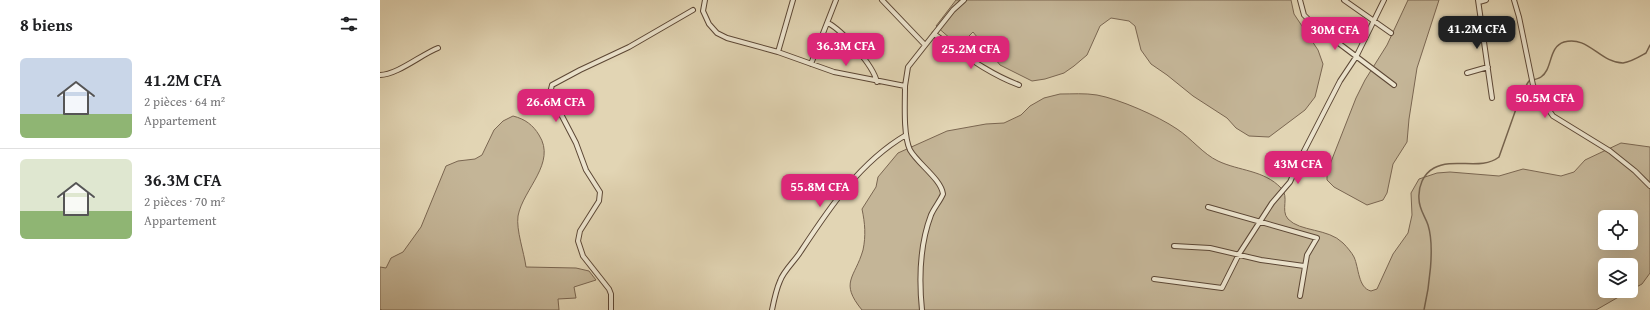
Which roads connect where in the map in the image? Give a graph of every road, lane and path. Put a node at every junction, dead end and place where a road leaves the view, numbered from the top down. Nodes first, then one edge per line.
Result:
1 (706, 0) edge
2 (793, 0) edge
3 (836, 0) edge
4 (882, 0) edge
5 (964, 0) edge
6 (1300, 0) edge
7 (1344, 0) edge
8 (1384, 0) edge
9 (1486, 0) edge
10 (1514, 0) edge
11 (1478, 1) edge
12 (693, 10) dead end
13 (1374, 22) junction
14 (828, 23) junction
15 (1391, 33) dead end
16 (934, 34) junction
17 (925, 45) junction
18 (438, 48) dead end
19 (778, 52) junction
20 (1356, 57) junction
21 (811, 64) junction
22 (1488, 67) junction
23 (1466, 73) dead end
24 (380, 75) edge
25 (877, 82) junction
26 (1020, 85) dead end
27 (1394, 85) dead end
28 (905, 86) junction
29 (1492, 98) dead end
30 (906, 135) junction
31 (1650, 186) edge
32 (1208, 207) dead end
33 (1261, 221) junction
34 (1174, 246) dead end
35 (1239, 254) junction
36 (1304, 266) junction
37 (1154, 279) dead end
38 (1300, 296) dead end
39 (611, 310) edge
40 (772, 310) edge
41 (922, 310) edge

1 - 19 street
2 - 19 street
3 - 14 street
4 - 17 street
5 - 16 street
6 - 20 street
7 - 13 street
8 - 13 street
9 - 11 street
10 - 31 street
11 - 22 street
12 - 39 street
13 - 15 street
13 - 20 street
14 - 21 street
14 - 25 street
16 - 17 street
16 - 26 street
17 - 28 street
18 - 24 street
19 - 21 street
20 - 27 street
20 - 33 street
21 - 25 street
22 - 23 street
22 - 29 street
25 - 28 street
28 - 30 street
30 - 40 street
30 - 41 street
32 - 33 street
33 - 35 street
33 - 36 street
34 - 35 street
35 - 36 street
35 - 37 street
36 - 38 street

